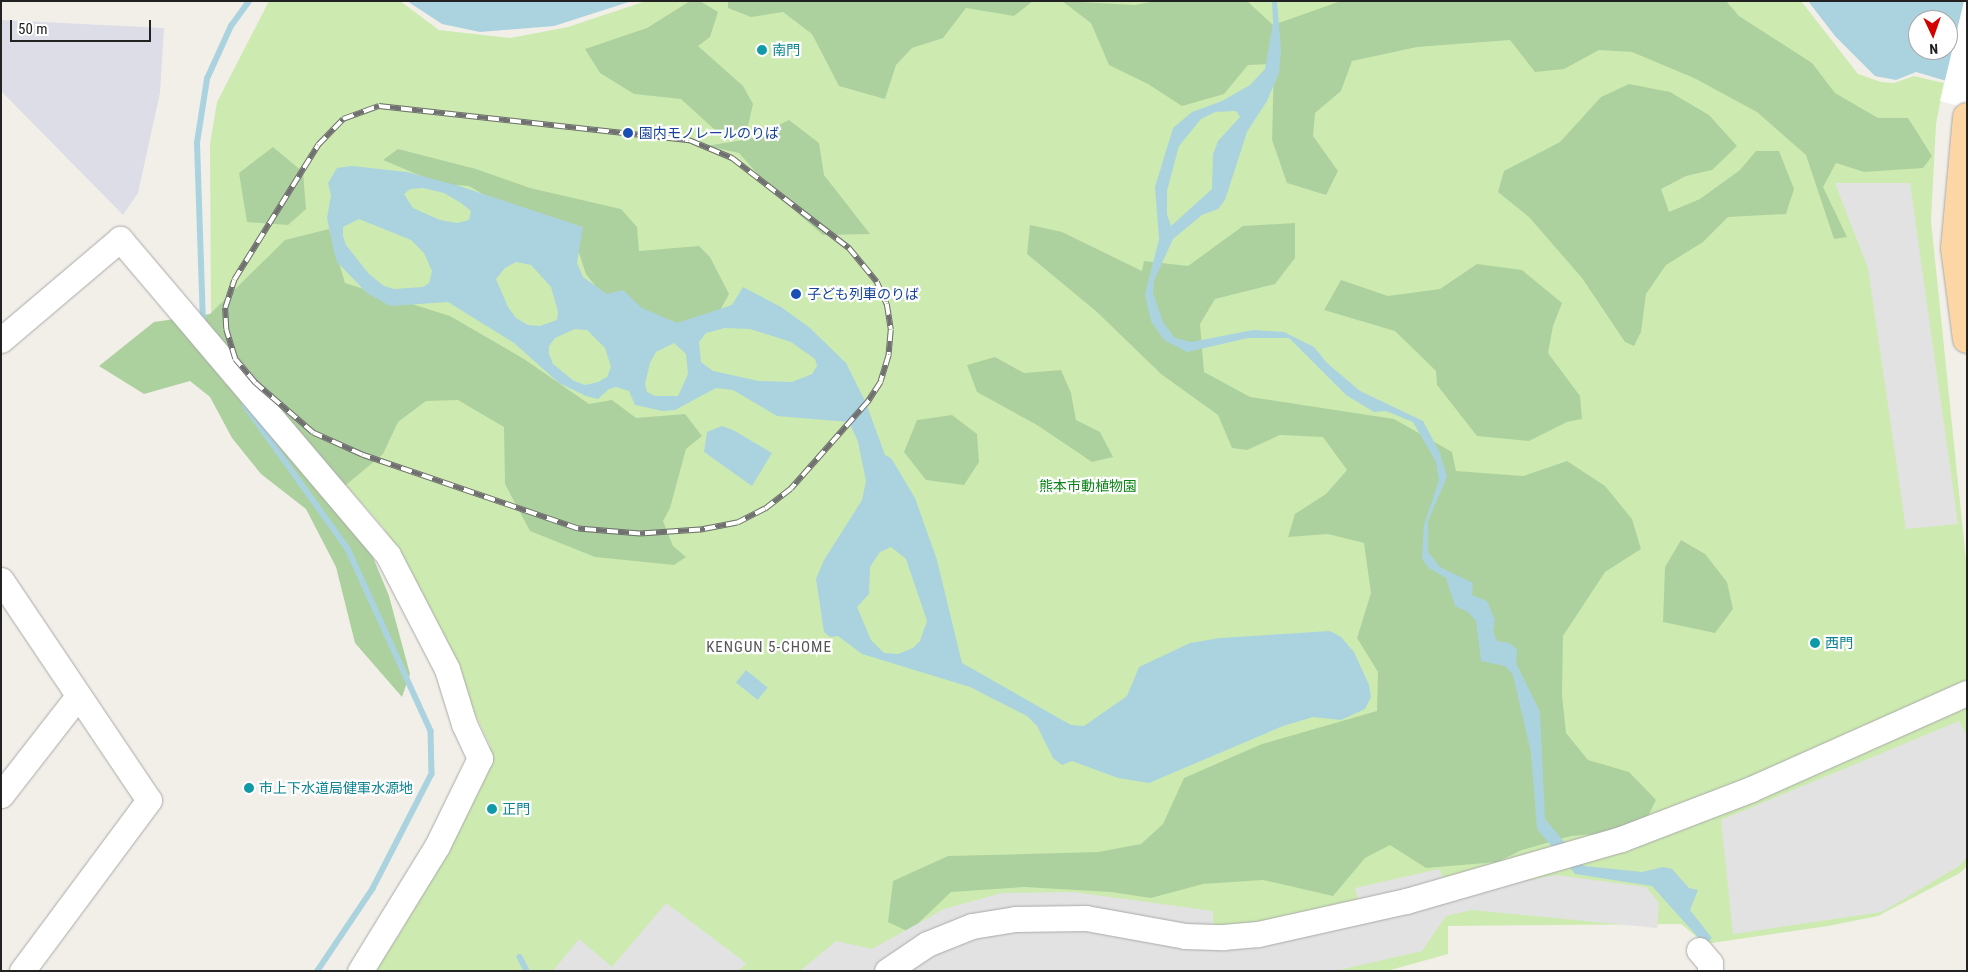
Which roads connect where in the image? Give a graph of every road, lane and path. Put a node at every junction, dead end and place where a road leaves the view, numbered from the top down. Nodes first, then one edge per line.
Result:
1 (1967, 117) edge
2 (1962, 266) edge
3 (1967, 339) edge
4 (1, 340) edge
5 (3, 587) edge
6 (1967, 693) edge
7 (78, 696) junction
8 (1, 795) edge
9 (22, 971) edge
10 (360, 971) edge
11 (887, 971) edge

1 - 2 main road
2 - 3 main road
4 - 10 street
5 - 7 street
6 - 11 street
7 - 8 street
7 - 9 street

